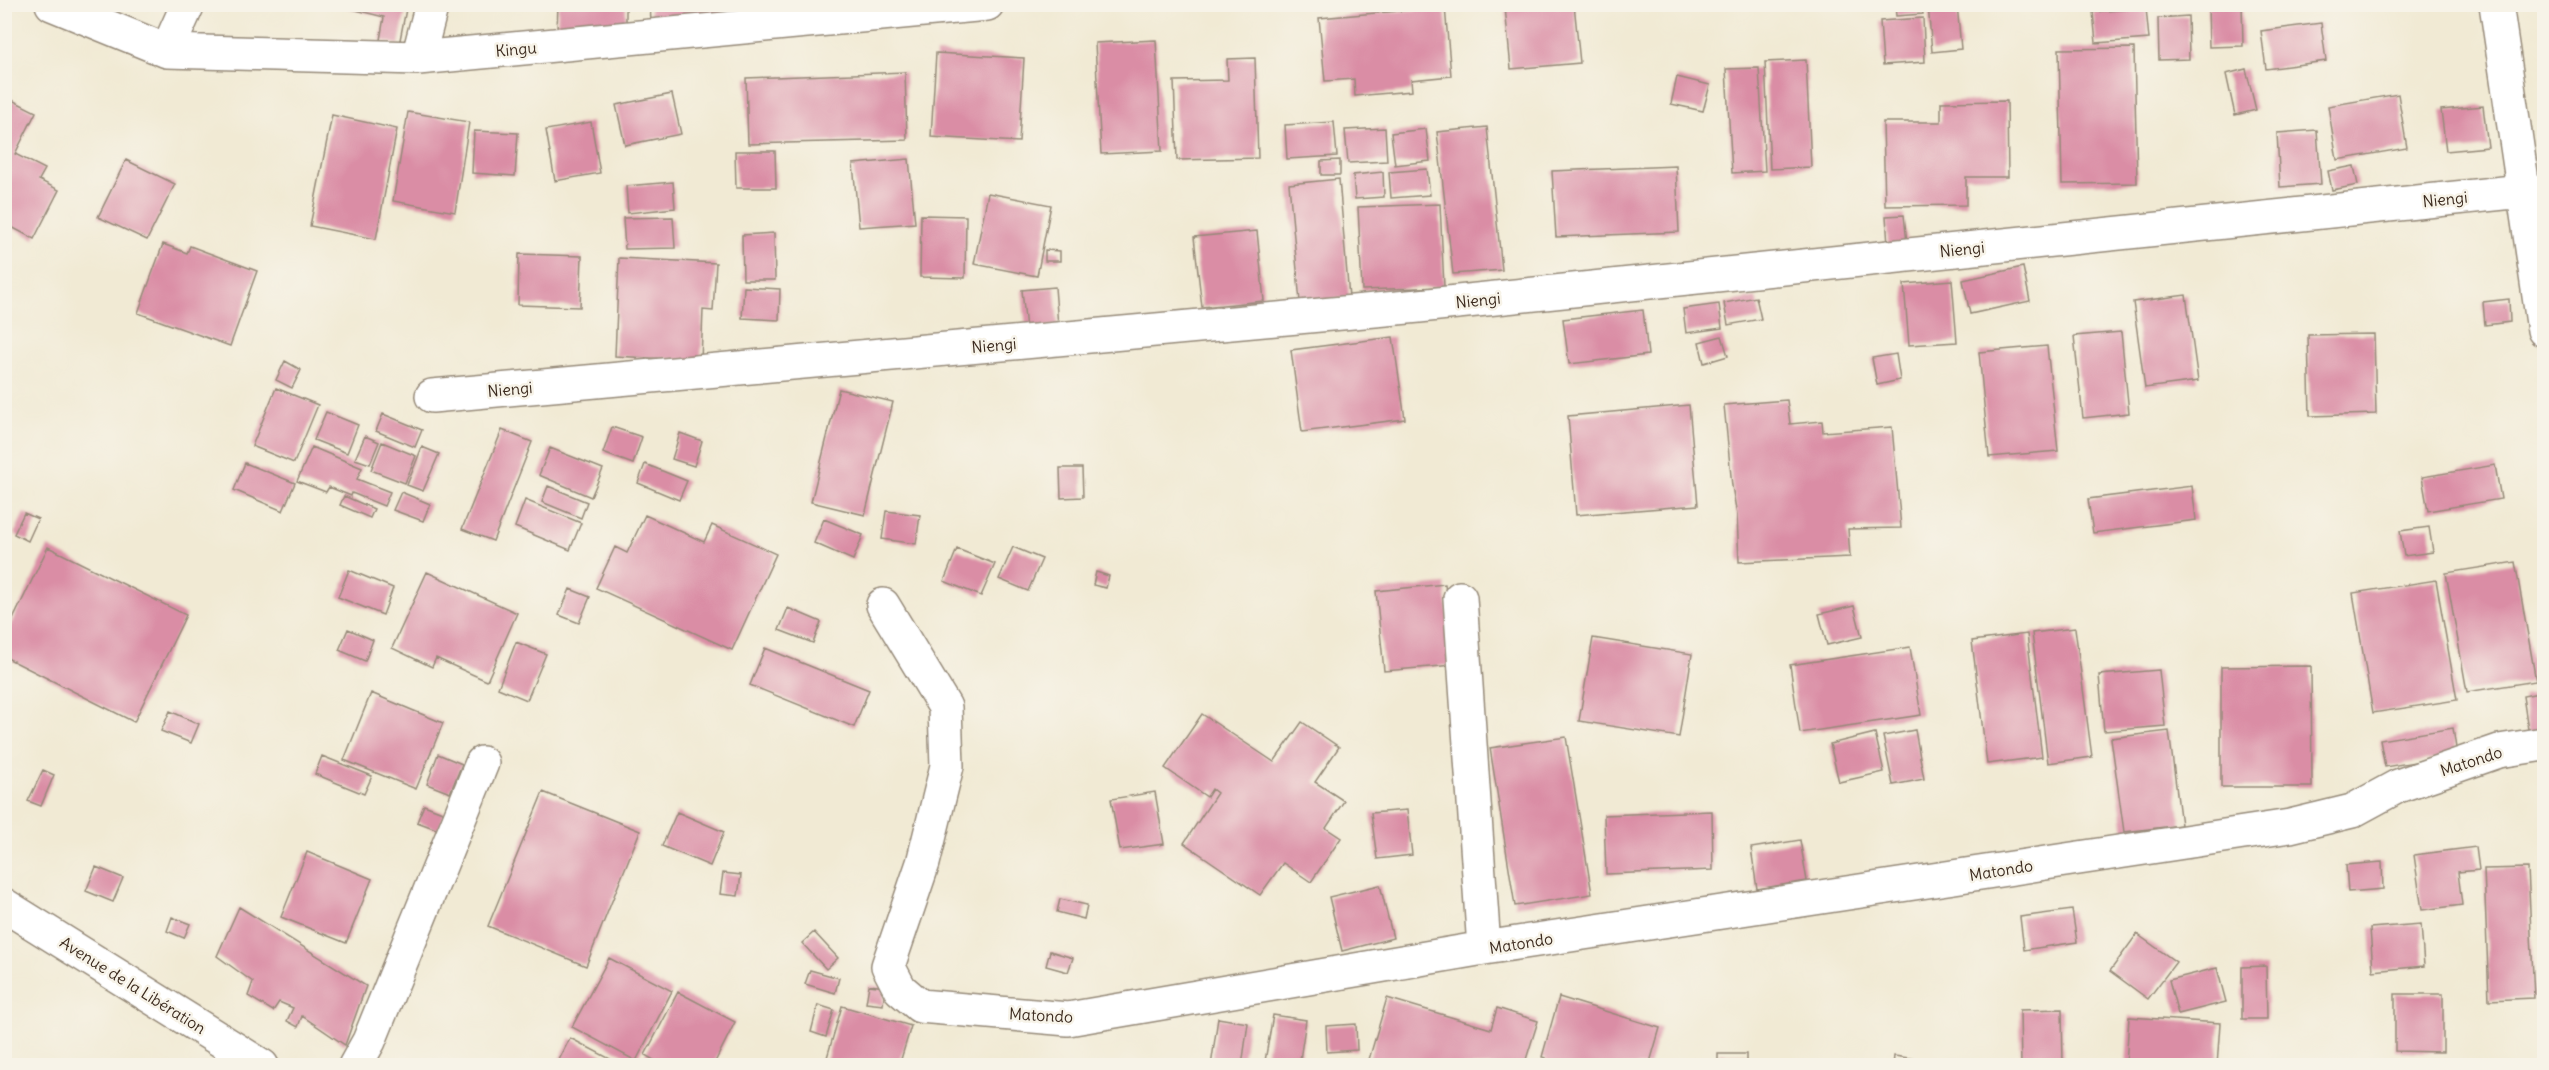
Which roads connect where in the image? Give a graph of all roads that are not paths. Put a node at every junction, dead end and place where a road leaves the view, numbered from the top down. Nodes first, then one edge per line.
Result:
1 (52, 4) edge
2 (188, 4) edge
3 (432, 4) edge
4 (987, 4) edge
5 (2496, 4) edge
6 (167, 51) junction
7 (418, 58) junction
8 (2523, 191) junction
9 (2544, 330) edge
10 (432, 396) dead end
11 (1460, 598) dead end
12 (883, 605) dead end
13 (2544, 744) edge
14 (482, 763) dead end
15 (4, 905) edge
16 (1484, 948) junction
17 (262, 1065) edge
18 (355, 1065) edge

1 - 6 main road, Kingu
2 - 6 main road
3 - 7 main road
4 - 7 main road, Kingu
5 - 8 main road
6 - 7 main road, Kingu
8 - 9 main road
8 - 10 main road, Niengi
11 - 16 main road
12 - 16 main road, Matondo
13 - 16 main road, Matondo
14 - 18 main road
15 - 17 main road, Avenue de la Libération

